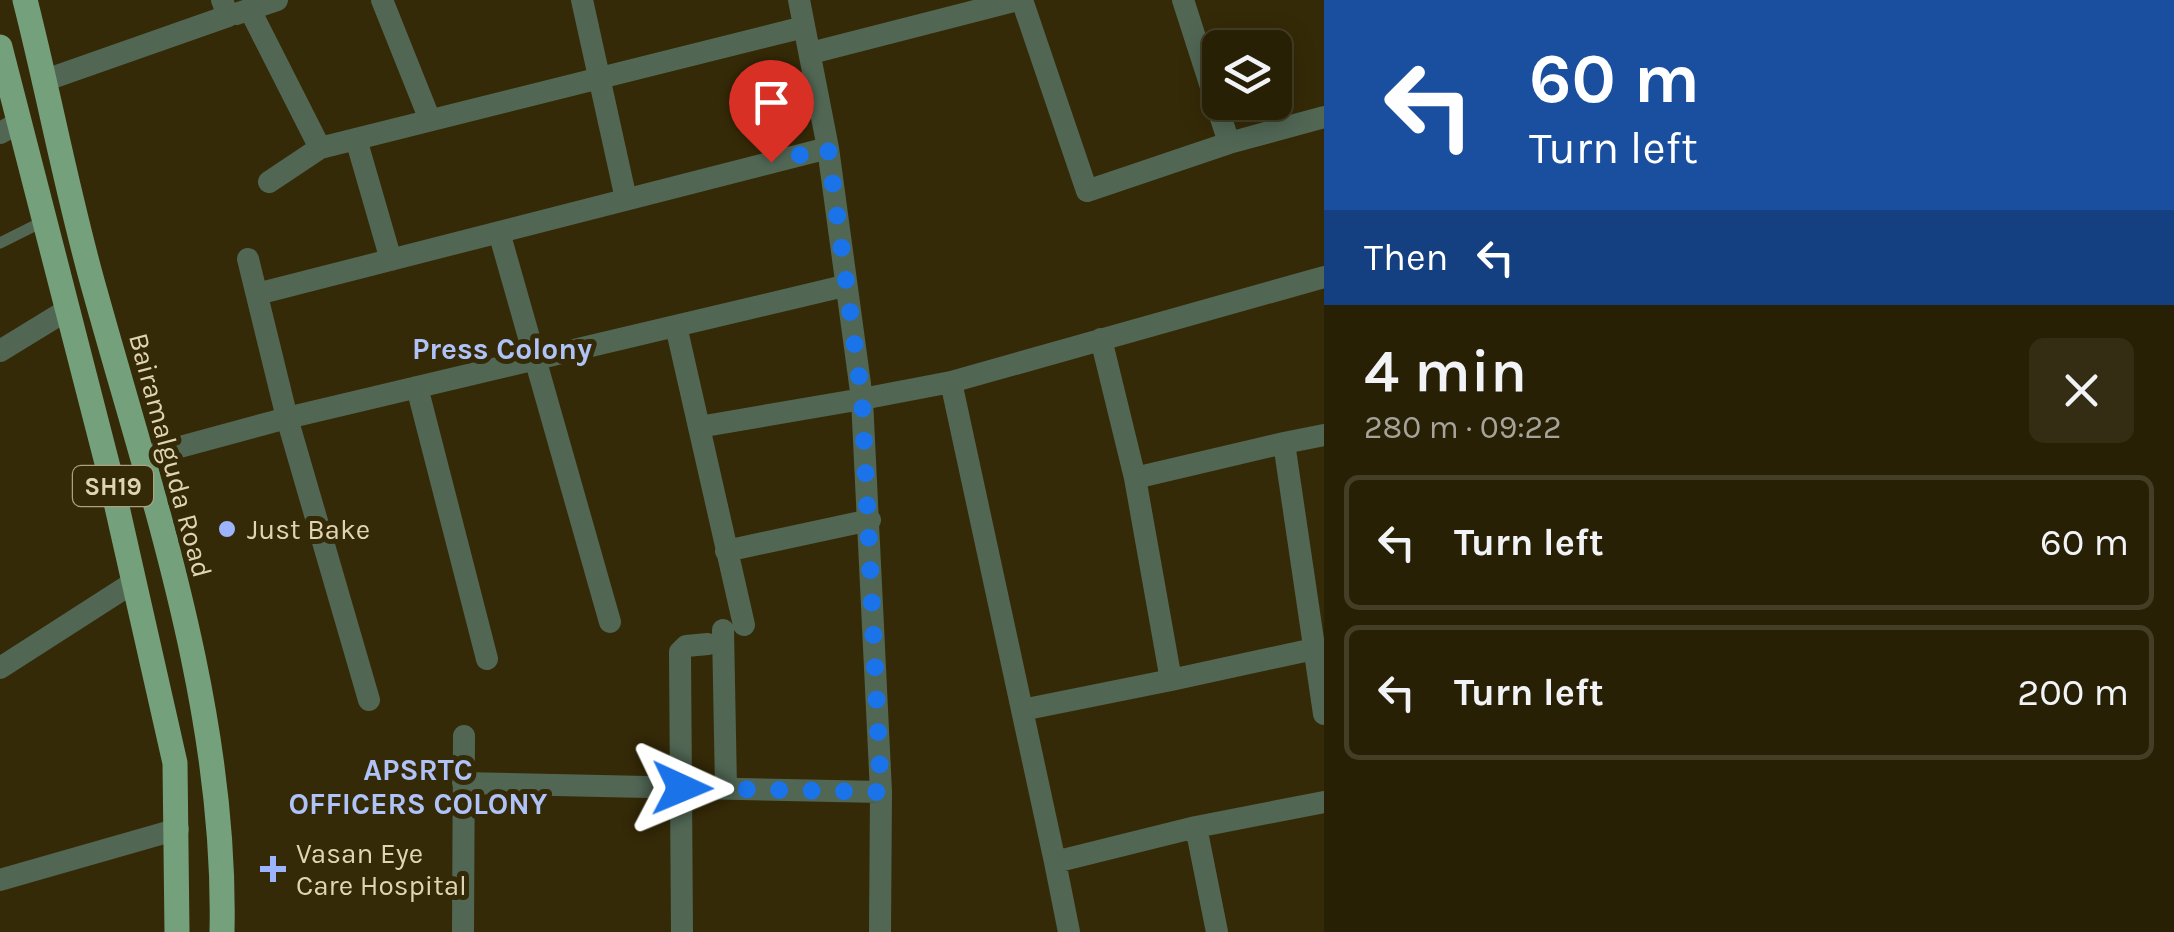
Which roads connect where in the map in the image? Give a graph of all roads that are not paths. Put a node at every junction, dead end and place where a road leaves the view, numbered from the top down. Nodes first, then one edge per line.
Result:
1 (25, 0) edge
2 (277, 0) edge
3 (382, 0) edge
4 (582, 0) edge
5 (799, 0) edge
6 (1020, 0) edge
7 (1182, 0) edge
8 (234, 9) edge
9 (804, 27) junction
10 (0, 47) edge
11 (811, 53) junction
12 (598, 76) junction
13 (43, 81) junction
14 (1324, 117) edge
15 (430, 120) junction
16 (10, 128) edge
17 (356, 139) junction
18 (1229, 143) junction
19 (320, 148) junction
20 (828, 148) junction
21 (269, 182) dead end
22 (626, 200) junction
23 (44, 221) junction
24 (499, 232) junction
25 (0, 243) edge
26 (248, 259) dead end
27 (391, 260) junction
28 (1324, 277) edge
29 (844, 286) junction
30 (257, 294) junction
31 (68, 310) junction
32 (676, 326) junction
33 (1101, 340) junction
34 (0, 351) edge
35 (537, 359) junction
36 (951, 382) junction
37 (417, 388) junction
38 (862, 399) junction
39 (287, 418) junction
40 (699, 426) junction
41 (1324, 435) edge
42 (1284, 443) junction
43 (142, 457) junction
44 (1135, 478) junction
45 (870, 520) junction
46 (726, 550) junction
47 (134, 582) junction
48 (610, 622) dead end
49 (725, 633) junction
50 (1314, 649) junction
51 (488, 658) dead end
52 (0, 668) edge
53 (1172, 680) junction
54 (369, 700) dead end
55 (1022, 710) junction
56 (1324, 714) edge
57 (464, 736) dead end
58 (214, 770) junction
59 (175, 775) junction
60 (464, 783) junction
61 (682, 788) junction
62 (726, 788) junction
63 (881, 792) junction
64 (1324, 802) edge
65 (1196, 827) junction
66 (178, 829) junction
67 (1056, 862) junction
68 (0, 880) edge
69 (177, 932) edge
70 (222, 932) edge
71 (463, 932) edge
72 (682, 932) edge
73 (880, 932) edge
74 (1069, 932) edge
75 (1217, 932) edge

1 - 13 main road, Bairamalguda Road / SH19
2 - 8 street
3 - 15 street
4 - 12 street
5 - 9 street
6 - 11 street
6 - 18 street
7 - 18 street
8 - 13 street
8 - 19 street
9 - 11 street
9 - 12 street
10 - 16 main road, SH19
11 - 20 street
12 - 15 street
12 - 22 street
13 - 43 main road, Bairamalguda Road / SH19
14 - 18 street
15 - 17 street
16 - 23 main road, SH19
17 - 19 street
17 - 27 street
19 - 21 street
20 - 22 street
20 - 29 street
22 - 24 street
23 - 25 lane
23 - 31 main road, SH19
24 - 27 street
24 - 35 street
26 - 30 street
27 - 30 street
28 - 33 street
29 - 32 street
29 - 38 street
30 - 39 street
31 - 34 street
31 - 47 main road, SH19
32 - 35 street
32 - 40 street
33 - 36 street
33 - 44 street
35 - 37 street
35 - 48 street
36 - 38 street
36 - 55 street
37 - 39 street
37 - 51 street
38 - 40 street
38 - 45 street
39 - 43 street
39 - 54 street
40 - 46 street
41 - 42 street
42 - 44 street
42 - 50 street
43 - 58 main road, Bairamalguda Road / SH19
44 - 53 street
45 - 46 street
45 - 63 street
46 - 49 street
47 - 52 street
47 - 59 main road, SH19
49 - 61 street
49 - 62 street
50 - 53 street
50 - 56 street
53 - 55 street
55 - 67 street
57 - 60 street
58 - 59 main road
58 - 70 main road, Bairamalguda Road / SH19
59 - 66 main road, SH19
60 - 61 street
60 - 71 street
61 - 62 street
61 - 72 street
62 - 63 street
63 - 73 street
64 - 65 street
65 - 67 street
65 - 75 street
66 - 68 street
66 - 69 main road, SH19
67 - 74 street

